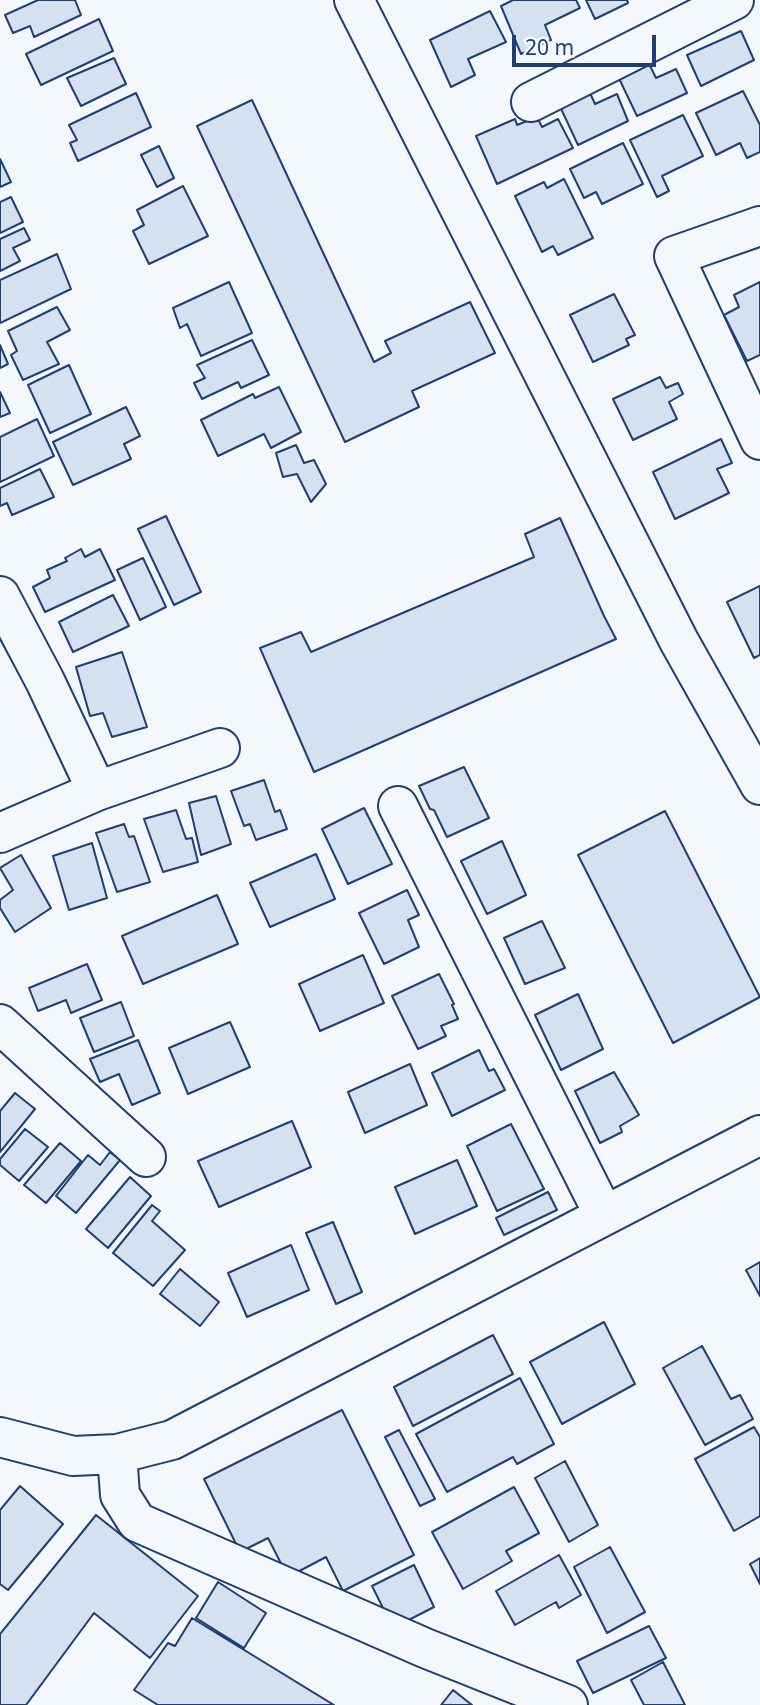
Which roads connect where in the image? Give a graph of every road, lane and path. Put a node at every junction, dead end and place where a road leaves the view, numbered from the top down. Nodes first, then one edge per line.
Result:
1 (354, 0) edge
2 (734, 0) edge
3 (531, 102) dead end
4 (760, 226) edge
5 (760, 440) edge
6 (0, 596) edge
7 (220, 748) dead end
8 (760, 785) edge
9 (97, 791) junction
10 (398, 806) dead end
11 (0, 833) edge
12 (0, 1024) edge
13 (760, 1135) edge
14 (146, 1157) dead end
15 (604, 1215) junction
16 (0, 1437) edge
17 (117, 1454) junction
18 (568, 1705) edge

1 - 8 street
2 - 3 street
4 - 5 street
6 - 9 street
7 - 9 street
9 - 11 street
10 - 15 street
12 - 14 street
13 - 15 street
15 - 17 street
16 - 17 street
17 - 18 street

